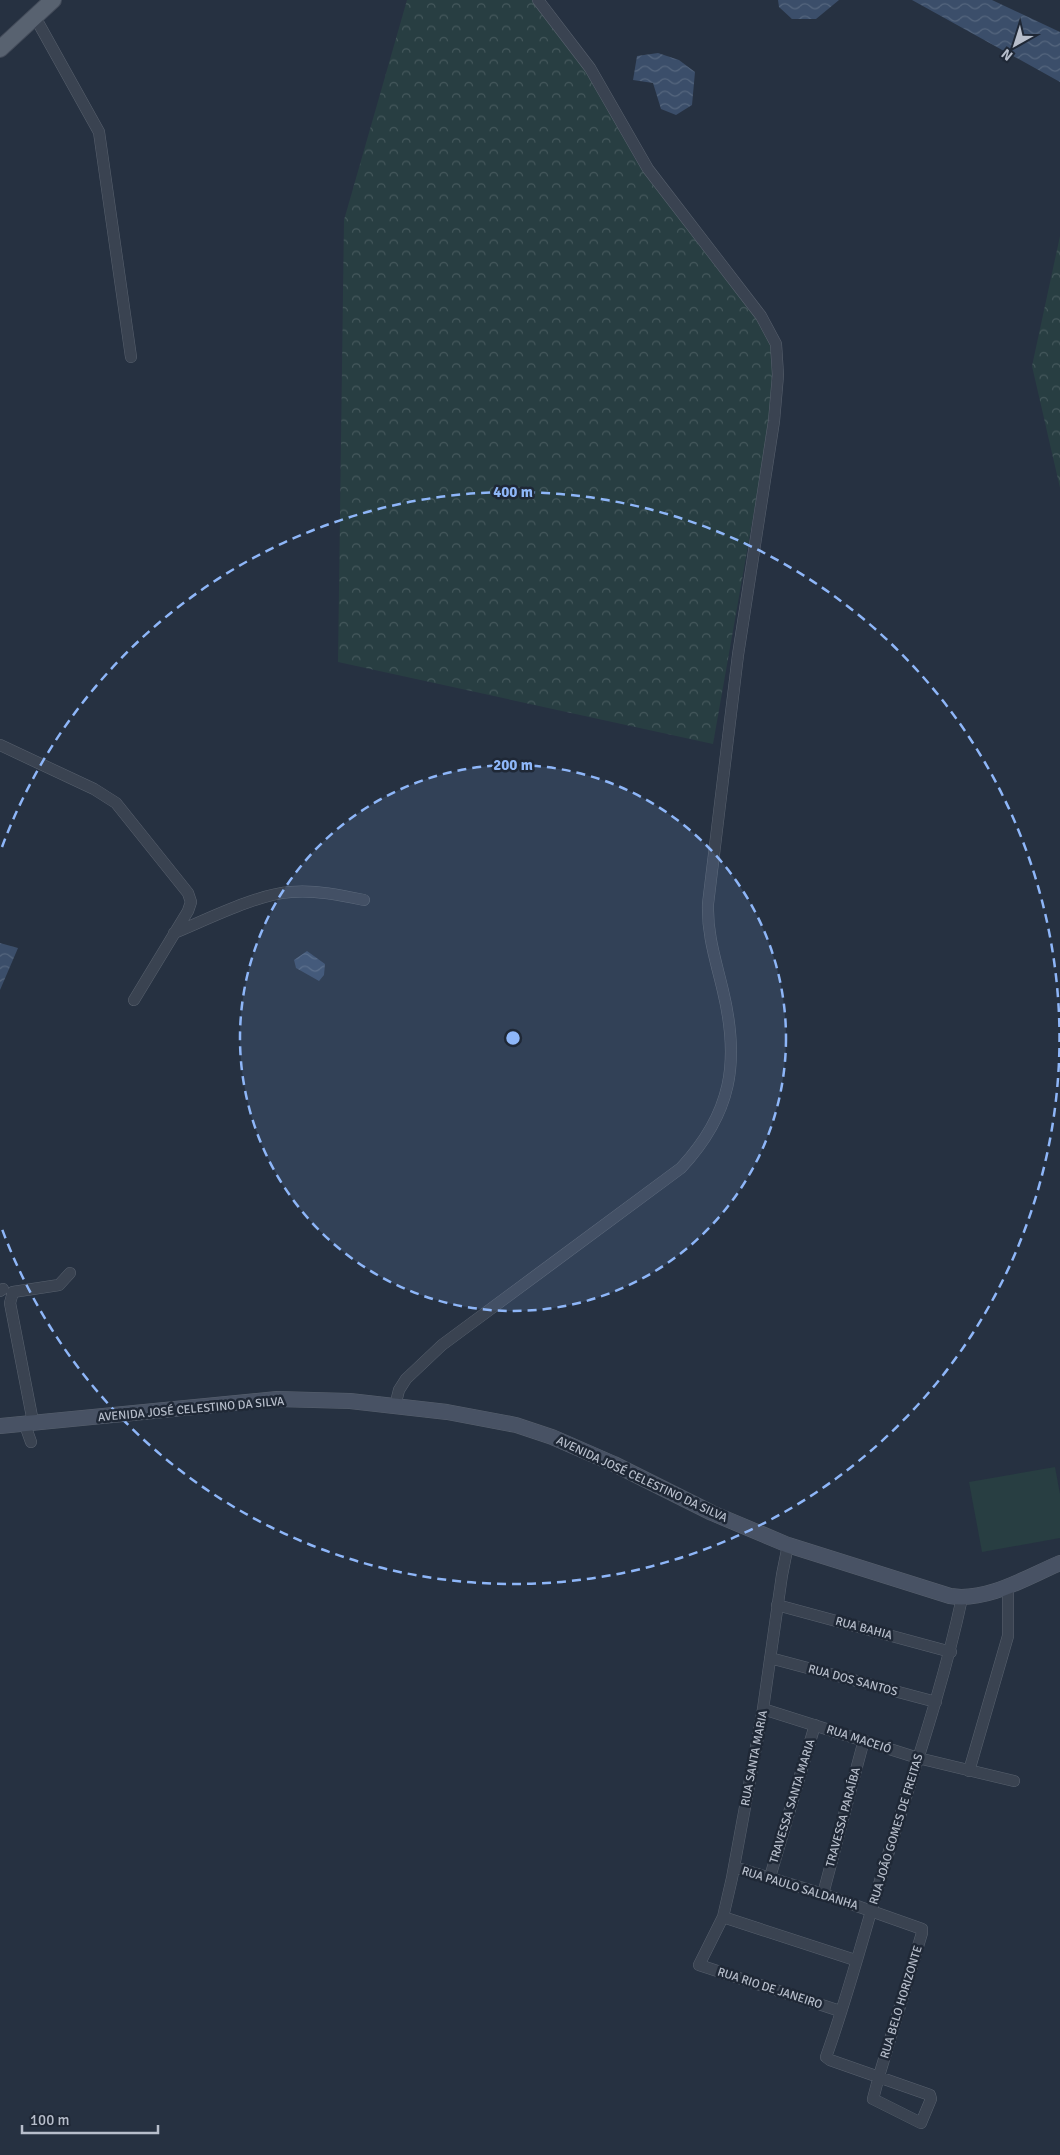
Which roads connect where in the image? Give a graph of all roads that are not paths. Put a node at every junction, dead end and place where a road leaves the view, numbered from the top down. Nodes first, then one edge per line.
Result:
1 (53, 0) edge
2 (538, 0) edge
3 (35, 17) junction
4 (0, 50) edge
5 (130, 357) dead end
6 (0, 745) edge
7 (364, 900) dead end
8 (174, 933) junction
9 (134, 1000) dead end
10 (70, 1272) dead end
11 (396, 1406) junction
12 (29, 1424) junction
13 (0, 1426) edge
14 (31, 1442) dead end
15 (788, 1544) junction
16 (1060, 1563) edge
17 (1008, 1585) junction
18 (962, 1598) junction
19 (777, 1605) junction
20 (951, 1652) junction
21 (770, 1658) junction
22 (936, 1702) junction
23 (763, 1709) junction
24 (815, 1724) junction
25 (864, 1740) junction
26 (918, 1758) junction
27 (969, 1771) junction
28 (1014, 1781) dead end
29 (734, 1867) junction
30 (770, 1877) junction
31 (823, 1894) junction
32 (870, 1910) junction
33 (723, 1917) junction
34 (922, 1929) joint
35 (855, 1960) junction
36 (699, 1965) joint
37 (840, 2011) junction
38 (828, 2058) joint
39 (879, 2076) junction

1 - 3 main road
2 - 11 street
3 - 4 main road
3 - 5 street
6 - 8 street
7 - 8 street
8 - 9 street
10 - 12 street
11 - 12 street, AVENIDA JOSÉ CELESTINO DA SILVA
11 - 15 street, AVENIDA JOSÉ CELESTINO DA SILVA
12 - 13 street, AVENIDA JOSÉ CELESTINO DA SILVA
12 - 14 street
15 - 18 street, AVENIDA JOSÉ CELESTINO DA SILVA
15 - 19 street, RUA SANTA MARIA
16 - 17 street, AVENIDA JOSÉ CELESTINO DA SILVA
17 - 18 street, AVENIDA JOSÉ CELESTINO DA SILVA
17 - 27 street
18 - 20 street, RUA JOÃO GOMES DE FREITAS
19 - 20 street, RUA BAHIA
19 - 21 street, RUA SANTA MARIA
20 - 22 street, RUA JOÃO GOMES DE FREITAS
21 - 22 street, RUA DOS SANTOS
21 - 23 street, RUA SANTA MARIA
22 - 26 street, RUA JOÃO GOMES DE FREITAS
23 - 24 street, RUA MACEIÓ
23 - 29 street, RUA SANTA MARIA
24 - 25 street, RUA MACEIÓ
24 - 30 street, TRAVESSA SANTA MARIA
25 - 26 street, RUA MACEIÓ
25 - 31 street, TRAVESSA PARAÍBA
26 - 27 street, RUA MACEIÓ
26 - 32 street, RUA JOÃO GOMES DE FREITAS
27 - 28 street, RUA MACEIÓ
29 - 30 street, RUA PAULO SALDANHA
29 - 33 street, RUA SANTA MARIA
30 - 31 street, RUA PAULO SALDANHA
31 - 32 street, RUA PAULO SALDANHA
32 - 34 street, RUA PAULO SALDANHA
32 - 35 street, RUA JOÃO GOMES DE FREITAS
33 - 35 street
33 - 36 street, RUA SANTA MARIA
34 - 39 street, RUA BELO HORIZONTE
35 - 37 street, RUA JOÃO GOMES DE FREITAS
36 - 37 street, RUA RIO DE JANEIRO
37 - 38 street, RUA JOÃO GOMES DE FREITAS
38 - 39 street, RUA BELO HORIZONTE
39 - 39 street, RUA BELO HORIZONTE

